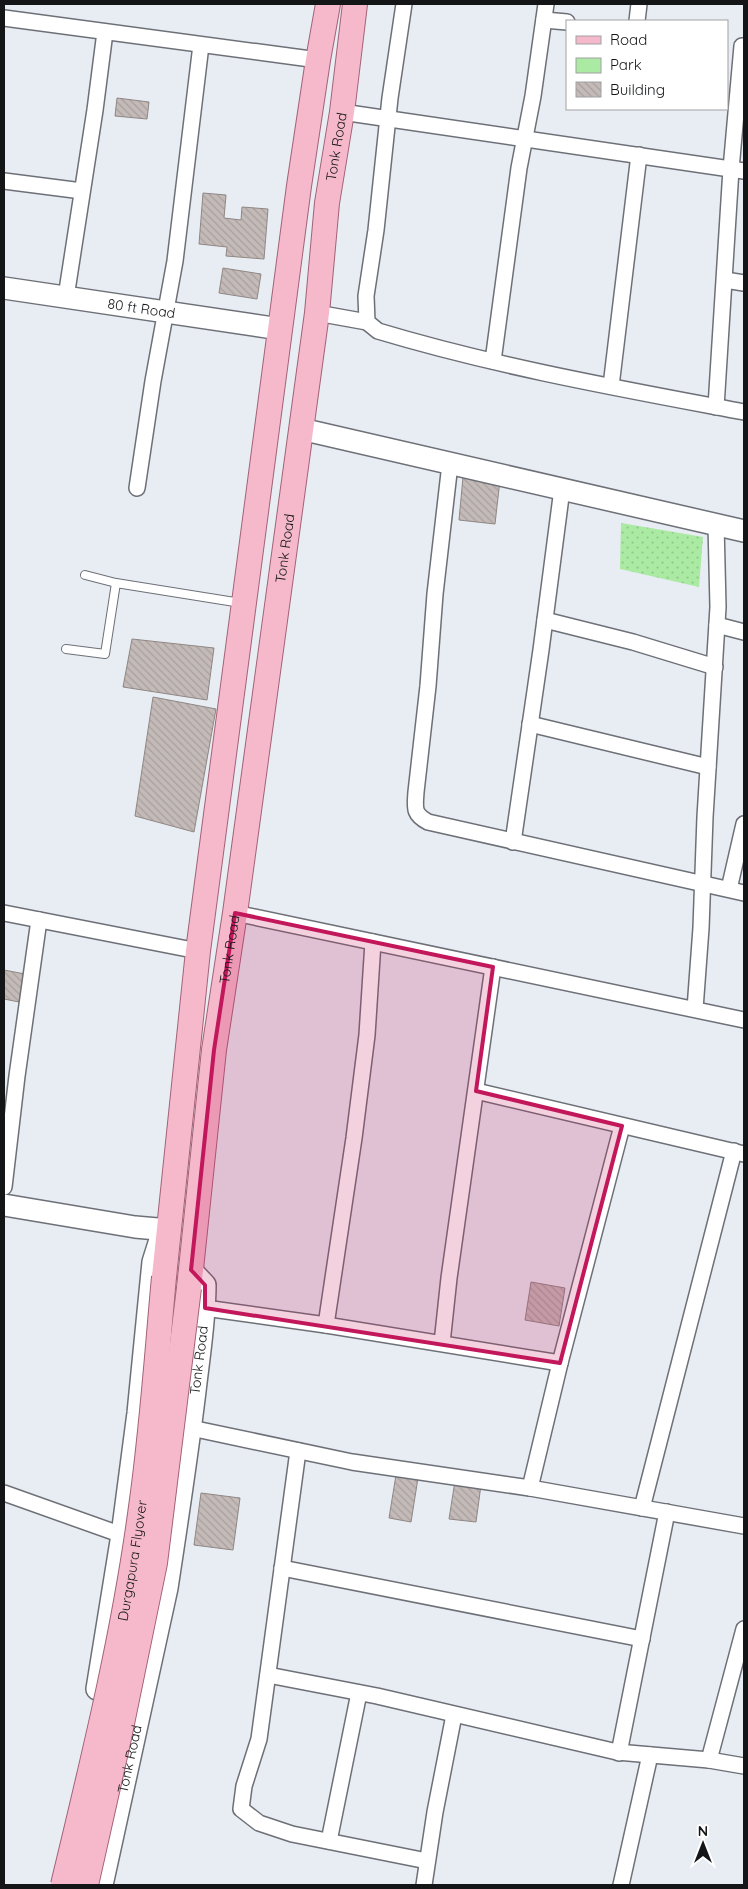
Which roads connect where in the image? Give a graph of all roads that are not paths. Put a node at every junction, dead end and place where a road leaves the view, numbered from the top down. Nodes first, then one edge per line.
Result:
1 (328, 4) edge
2 (355, 4) edge
3 (404, 4) edge
4 (546, 4) edge
5 (638, 4) edge
6 (4, 18) edge
7 (544, 20) junction
8 (637, 20) edge
9 (566, 22) edge
10 (105, 32) junction
11 (201, 44) junction
12 (738, 45) edge
13 (318, 60) junction
14 (342, 112) junction
15 (387, 119) junction
16 (524, 139) junction
17 (639, 155) junction
18 (737, 170) edge
19 (4, 181) edge
20 (82, 191) junction
21 (725, 280) junction
22 (744, 283) edge
23 (4, 288) edge
24 (66, 297) junction
25 (166, 312) junction
26 (317, 313) junction
27 (367, 322) junction
28 (280, 329) junction
29 (493, 361) junction
30 (611, 386) junction
31 (716, 407) junction
32 (744, 412) edge
33 (302, 429) junction
34 (450, 464) junction
35 (137, 488) dead end
36 (562, 489) junction
37 (716, 524) junction
38 (744, 531) edge
39 (85, 575) dead end
40 (116, 583) junction
41 (243, 604) junction
42 (545, 620) junction
43 (717, 625) junction
44 (744, 632) edge
45 (66, 649) dead end
46 (715, 667) junction
47 (530, 724) junction
48 (708, 767) junction
49 (744, 824) edge
50 (513, 842) junction
51 (702, 882) junction
52 (729, 889) junction
53 (744, 893) edge
54 (4, 913) edge
55 (235, 913) junction
56 (39, 920) junction
57 (373, 942) junction
58 (198, 951) junction
59 (493, 967) junction
60 (695, 1009) junction
61 (744, 1020) edge
62 (476, 1091) junction
63 (622, 1126) junction
64 (739, 1153) edge
65 (4, 1187) edge
66 (4, 1206) edge
67 (169, 1230) junction
68 (190, 1279) junction
69 (205, 1308) junction
70 (326, 1325) junction
71 (442, 1344) junction
72 (560, 1363) junction
73 (190, 1428) junction
74 (298, 1451) junction
75 (530, 1488) junction
76 (4, 1493) edge
77 (642, 1508) junction
78 (667, 1512) junction
79 (744, 1526) edge
80 (122, 1535) junction
81 (282, 1568) junction
82 (744, 1629) edge
83 (642, 1639) junction
84 (104, 1652) junction
85 (741, 1652) edge
86 (151, 1662) junction
87 (268, 1675) junction
88 (359, 1693) junction
89 (454, 1715) junction
90 (620, 1752) junction
91 (650, 1755) junction
92 (710, 1760) junction
93 (744, 1766) edge
94 (329, 1841) junction
95 (427, 1861) junction
96 (52, 1885) edge
97 (63, 1885) edge
98 (86, 1885) edge
99 (102, 1885) edge
100 (424, 1885) edge
101 (621, 1885) edge

1 - 13 main road
2 - 14 main road, Tonk Road
3 - 15 street
4 - 7 street
5 - 8 street
6 - 10 street
7 - 9 street
7 - 16 street
10 - 11 street
10 - 20 street
11 - 13 street
11 - 25 street
12 - 18 street
13 - 28 main road
14 - 15 street
14 - 26 main road, Tonk Road
15 - 16 street
15 - 27 street
16 - 17 street
16 - 29 street
17 - 18 street
17 - 30 street
18 - 21 street
19 - 20 street
20 - 24 street
21 - 22 street
21 - 31 street
23 - 24 street, 80 ft Road
24 - 25 street, 80 ft Road
25 - 28 street, 80 ft Road
25 - 35 street
26 - 27 street
26 - 33 main road, Tonk Road
27 - 29 street
28 - 41 main road
29 - 30 street
30 - 31 street
31 - 32 street
33 - 34 street
33 - 55 main road, Tonk Road
34 - 36 street
34 - 50 street
36 - 37 street
36 - 42 street
37 - 38 street
37 - 43 street
39 - 40 lane
40 - 41 lane
40 - 45 lane
41 - 58 main road
42 - 46 street
42 - 47 street
43 - 44 street
43 - 46 street
46 - 48 street
47 - 48 street
47 - 50 street
48 - 51 street
49 - 52 street
50 - 51 street
51 - 52 street
51 - 60 street
52 - 53 street
54 - 56 street
55 - 57 street
55 - 68 main road, Tonk Road
56 - 58 street
56 - 65 street
57 - 59 street
57 - 70 street
58 - 67 main road
59 - 60 street
59 - 62 street
60 - 61 street
62 - 63 street
62 - 71 street
63 - 64 street
63 - 72 street
64 - 77 street
66 - 67 street
67 - 80 street
67 - 97 main road, Durgapura Flyover, bridge
68 - 69 street, Tonk Road
68 - 98 main road, Durgapura Flyover, bridge
69 - 70 street
69 - 73 street, Tonk Road
70 - 71 street
71 - 72 street
72 - 75 street
73 - 74 street
73 - 86 street, Tonk Road
74 - 75 street
74 - 81 street
75 - 77 street
76 - 80 street
77 - 78 street
78 - 79 street
78 - 83 street
80 - 84 street
81 - 83 street
81 - 87 street
82 - 85 street
83 - 90 street
84 - 86 street
84 - 96 street
85 - 92 street
86 - 99 street, Tonk Road
87 - 88 street
87 - 94 street
88 - 89 street
88 - 94 street
89 - 90 street
89 - 95 street
90 - 91 street
91 - 92 street
91 - 101 street
92 - 93 street
94 - 95 street
95 - 100 street

